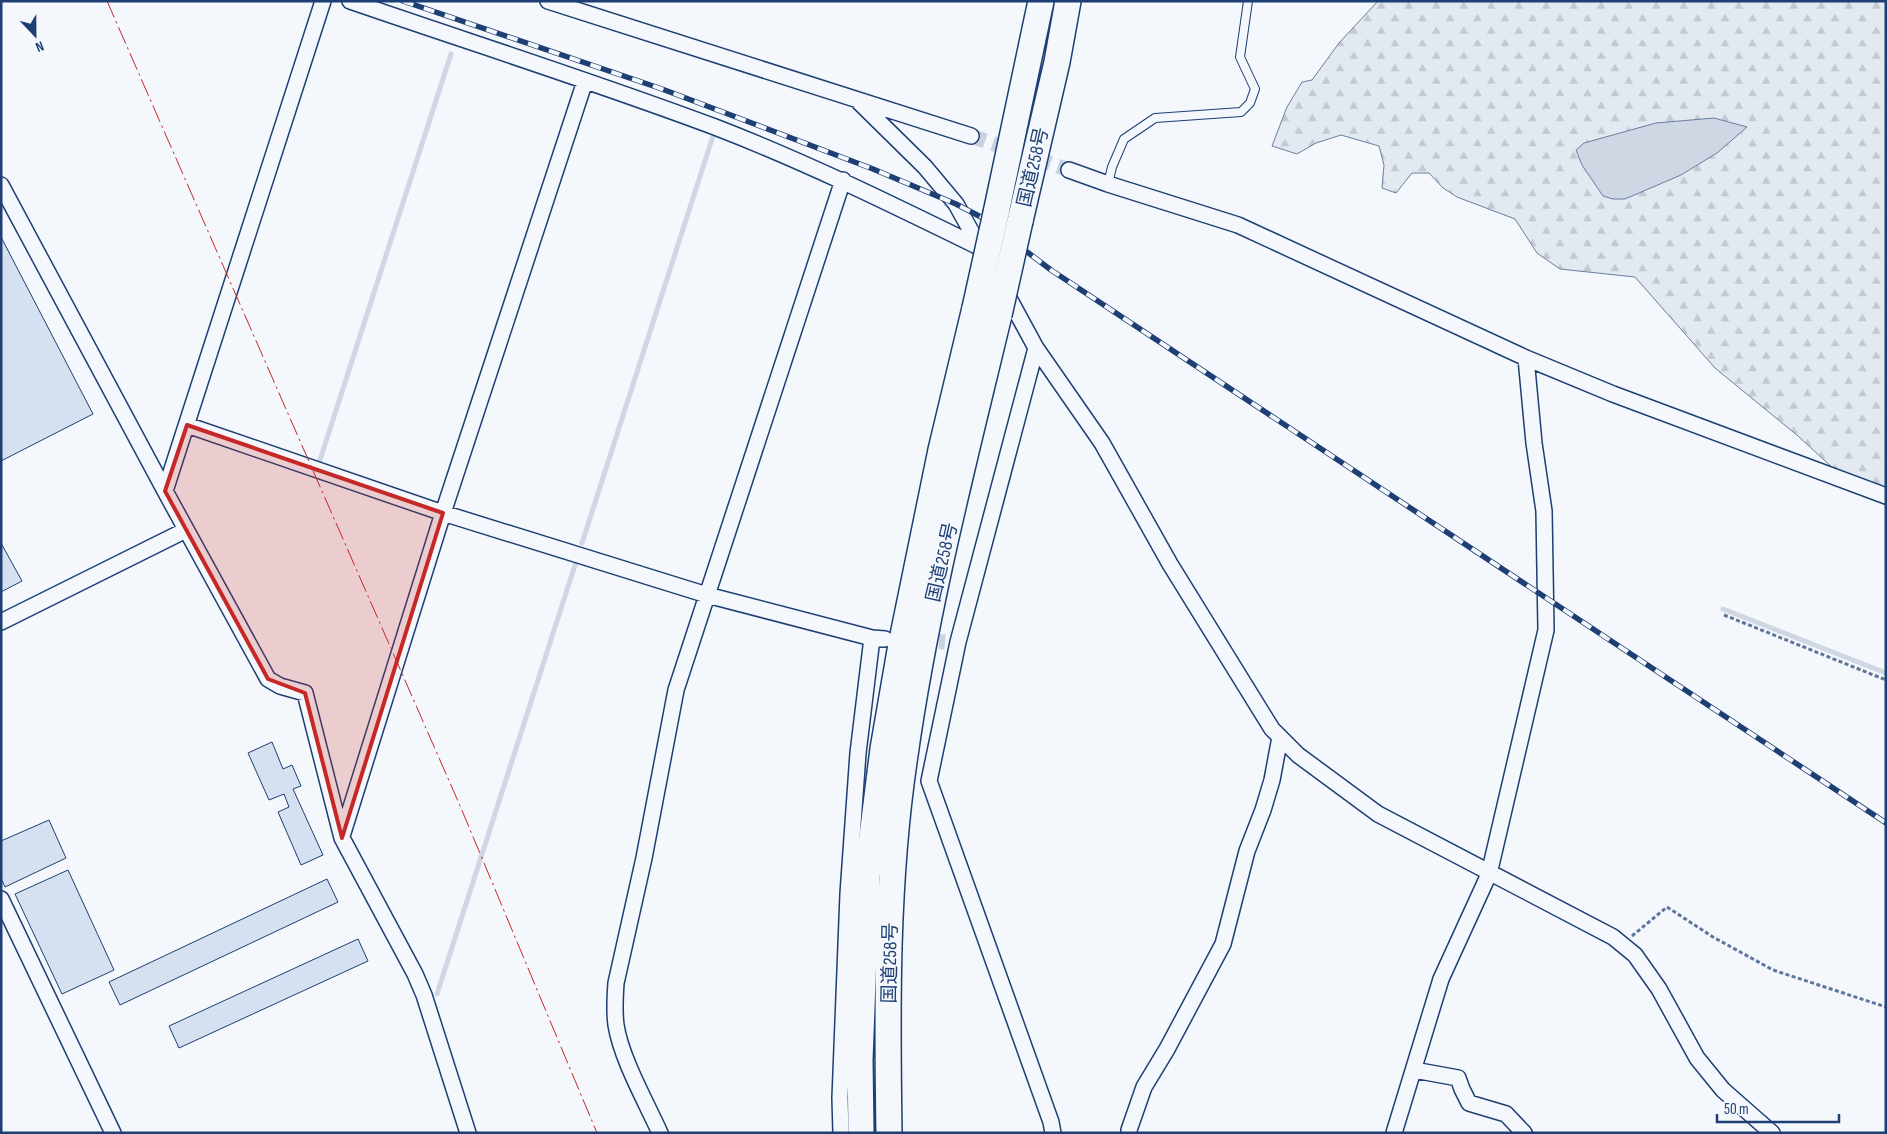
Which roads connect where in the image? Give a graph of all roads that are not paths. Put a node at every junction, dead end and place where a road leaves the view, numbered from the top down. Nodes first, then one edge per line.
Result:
1 (324, 1) edge
2 (350, 1) edge
3 (548, 1) edge
4 (1041, 1) edge
5 (1068, 1) edge
6 (1248, 1) edge
7 (584, 81) junction
8 (857, 100) junction
9 (971, 136) tunnel mouth
10 (1068, 170) tunnel mouth
11 (843, 180) junction
12 (1, 184) edge
13 (1108, 184) junction
14 (981, 248) junction
15 (1036, 348) junction
16 (1526, 358) junction
17 (187, 425) junction
18 (165, 491) junction
19 (1886, 496) edge
20 (443, 513) junction
21 (186, 530) junction
22 (707, 595) junction
23 (1, 622) edge
24 (1280, 736) junction
25 (342, 838) junction
26 (1489, 874) junction
27 (1, 898) edge
28 (1414, 1070) junction
29 (113, 1133) edge
30 (468, 1133) edge
31 (660, 1133) edge
32 (841, 1133) edge
33 (860, 1133) edge
34 (889, 1133) edge
35 (1053, 1133) edge
36 (1129, 1133) edge
37 (1394, 1133) edge
38 (1524, 1133) edge
39 (1772, 1133) edge

1 - 17 street
2 - 7 street
3 - 8 street
4 - 33 highway, 国道258号, bridge
5 - 34 highway, 国道258号, bridge
6 - 13 lane
7 - 11 street
7 - 20 street
8 - 9 street
8 - 14 street
10 - 13 street
11 - 14 street
11 - 22 street
12 - 18 street
13 - 16 street
14 - 15 street
15 - 24 street
15 - 35 street
16 - 19 street
16 - 26 street
17 - 18 street
17 - 20 street
18 - 21 street
20 - 22 street
20 - 25 street
21 - 23 street
21 - 25 street
22 - 31 street
22 - 32 street
24 - 26 street
24 - 36 street
25 - 30 street
26 - 28 street
26 - 39 street
27 - 29 street
28 - 37 street
28 - 38 street

